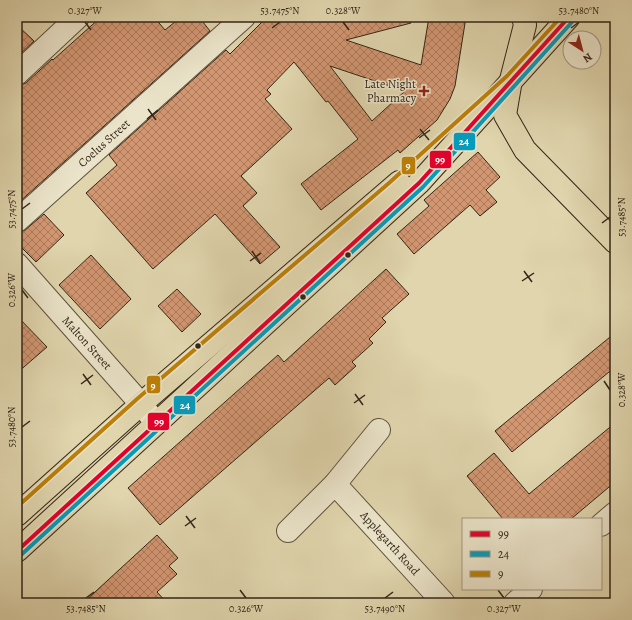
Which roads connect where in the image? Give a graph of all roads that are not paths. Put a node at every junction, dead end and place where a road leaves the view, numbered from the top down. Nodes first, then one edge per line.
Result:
1 (78, 17) edge
2 (244, 17) edge
3 (523, 17) edge
4 (569, 17) edge
5 (17, 74) edge
6 (511, 80) junction
7 (17, 220) edge
8 (615, 242) edge
9 (17, 264) edge
10 (141, 404) junction
11 (156, 424) junction
12 (379, 430) dead end
13 (335, 484) junction
14 (615, 513) edge
15 (17, 515) edge
16 (602, 525) edge
17 (288, 531) dead end
18 (17, 551) edge
19 (530, 590) edge
20 (444, 603) edge
21 (515, 603) edge

1 - 5 street
2 - 7 street, Coelus Street
3 - 6 main road
4 - 6 main road
6 - 8 main road
6 - 10 main road
6 - 11 main road
9 - 10 street, Malton Street
10 - 11 street, Malton Street
10 - 15 main road
11 - 18 main road
12 - 13 street
13 - 17 street
13 - 20 street, Applegarth Road
14 - 16 street
19 - 21 street

